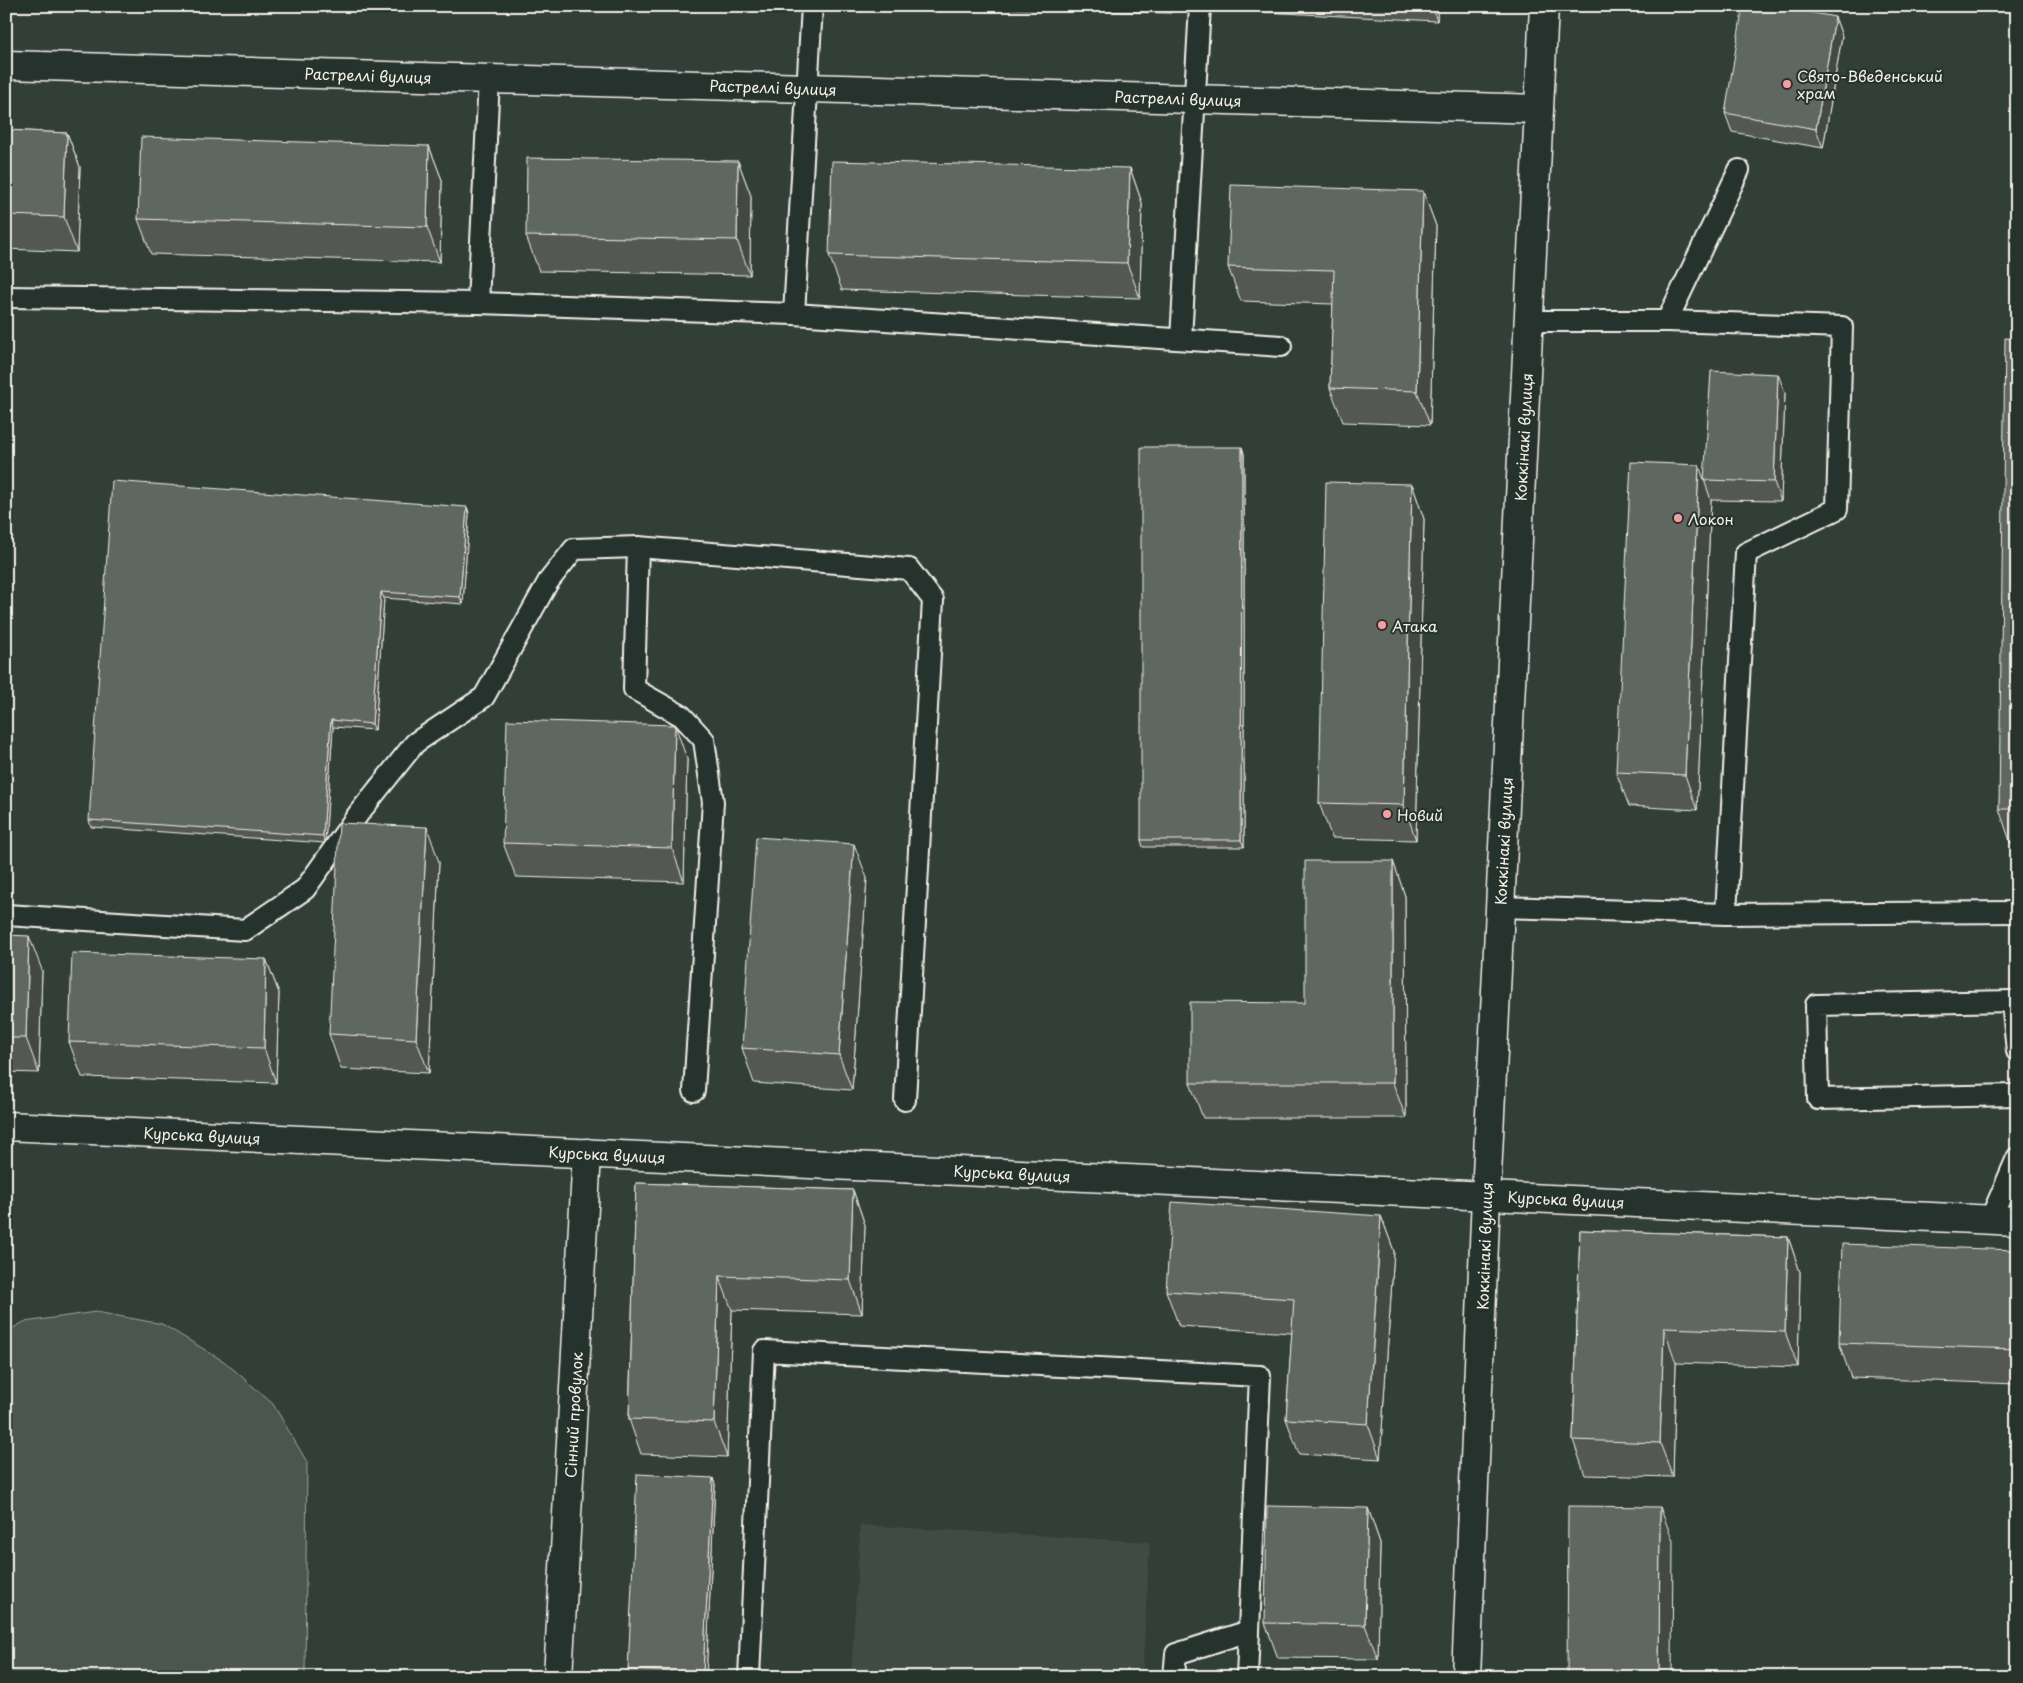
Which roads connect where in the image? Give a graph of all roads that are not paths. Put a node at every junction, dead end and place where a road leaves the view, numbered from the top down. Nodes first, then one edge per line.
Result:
1 (812, 6) edge
2 (1200, 6) edge
3 (1544, 6) edge
4 (6, 65) edge
5 (489, 79) junction
6 (807, 88) junction
7 (1194, 99) junction
8 (1539, 109) junction
9 (1739, 170) dead end
10 (6, 297) edge
11 (478, 303) junction
12 (794, 314) junction
13 (1529, 320) junction
14 (1667, 321) junction
15 (1181, 339) junction
16 (1281, 346) dead end
17 (638, 547) junction
18 (1500, 907) junction
19 (2017, 912) edge
20 (1726, 914) junction
21 (6, 915) edge
22 (2017, 1051) edge
23 (694, 1091) dead end
24 (2017, 1095) edge
25 (904, 1100) dead end
26 (6, 1126) edge
27 (587, 1153) junction
28 (2017, 1158) edge
29 (1486, 1196) junction
30 (1990, 1220) junction
31 (2017, 1221) edge
32 (1249, 1631) junction
33 (558, 1677) edge
34 (749, 1677) edge
35 (1174, 1677) edge
36 (1247, 1677) edge
37 (1466, 1677) edge

1 - 6 lane
2 - 7 lane
3 - 8 street, Коккінакі вулиця
4 - 5 street, Растреллі вулиця
5 - 6 street, Растреллі вулиця
5 - 11 lane
6 - 7 street, Растреллі вулиця
6 - 12 lane
7 - 8 street, Растреллі вулиця
7 - 15 lane
8 - 13 street, Коккінакі вулиця
9 - 14 lane
10 - 11 lane
11 - 12 lane
12 - 15 lane
13 - 14 lane
13 - 18 street, Коккінакі вулиця
14 - 20 lane
15 - 16 lane
17 - 21 lane
17 - 23 lane
17 - 25 lane
18 - 20 lane
18 - 29 street, Коккінакі вулиця
19 - 20 lane
22 - 24 lane
26 - 27 street, Курська вулиця
27 - 29 street, Курська вулиця
27 - 33 street, Сінний провулок
28 - 30 lane
29 - 30 street, Курська вулиця
29 - 37 street, Коккінакі вулиця
30 - 31 street, Курська вулиця
32 - 34 lane
32 - 35 lane
32 - 36 lane

